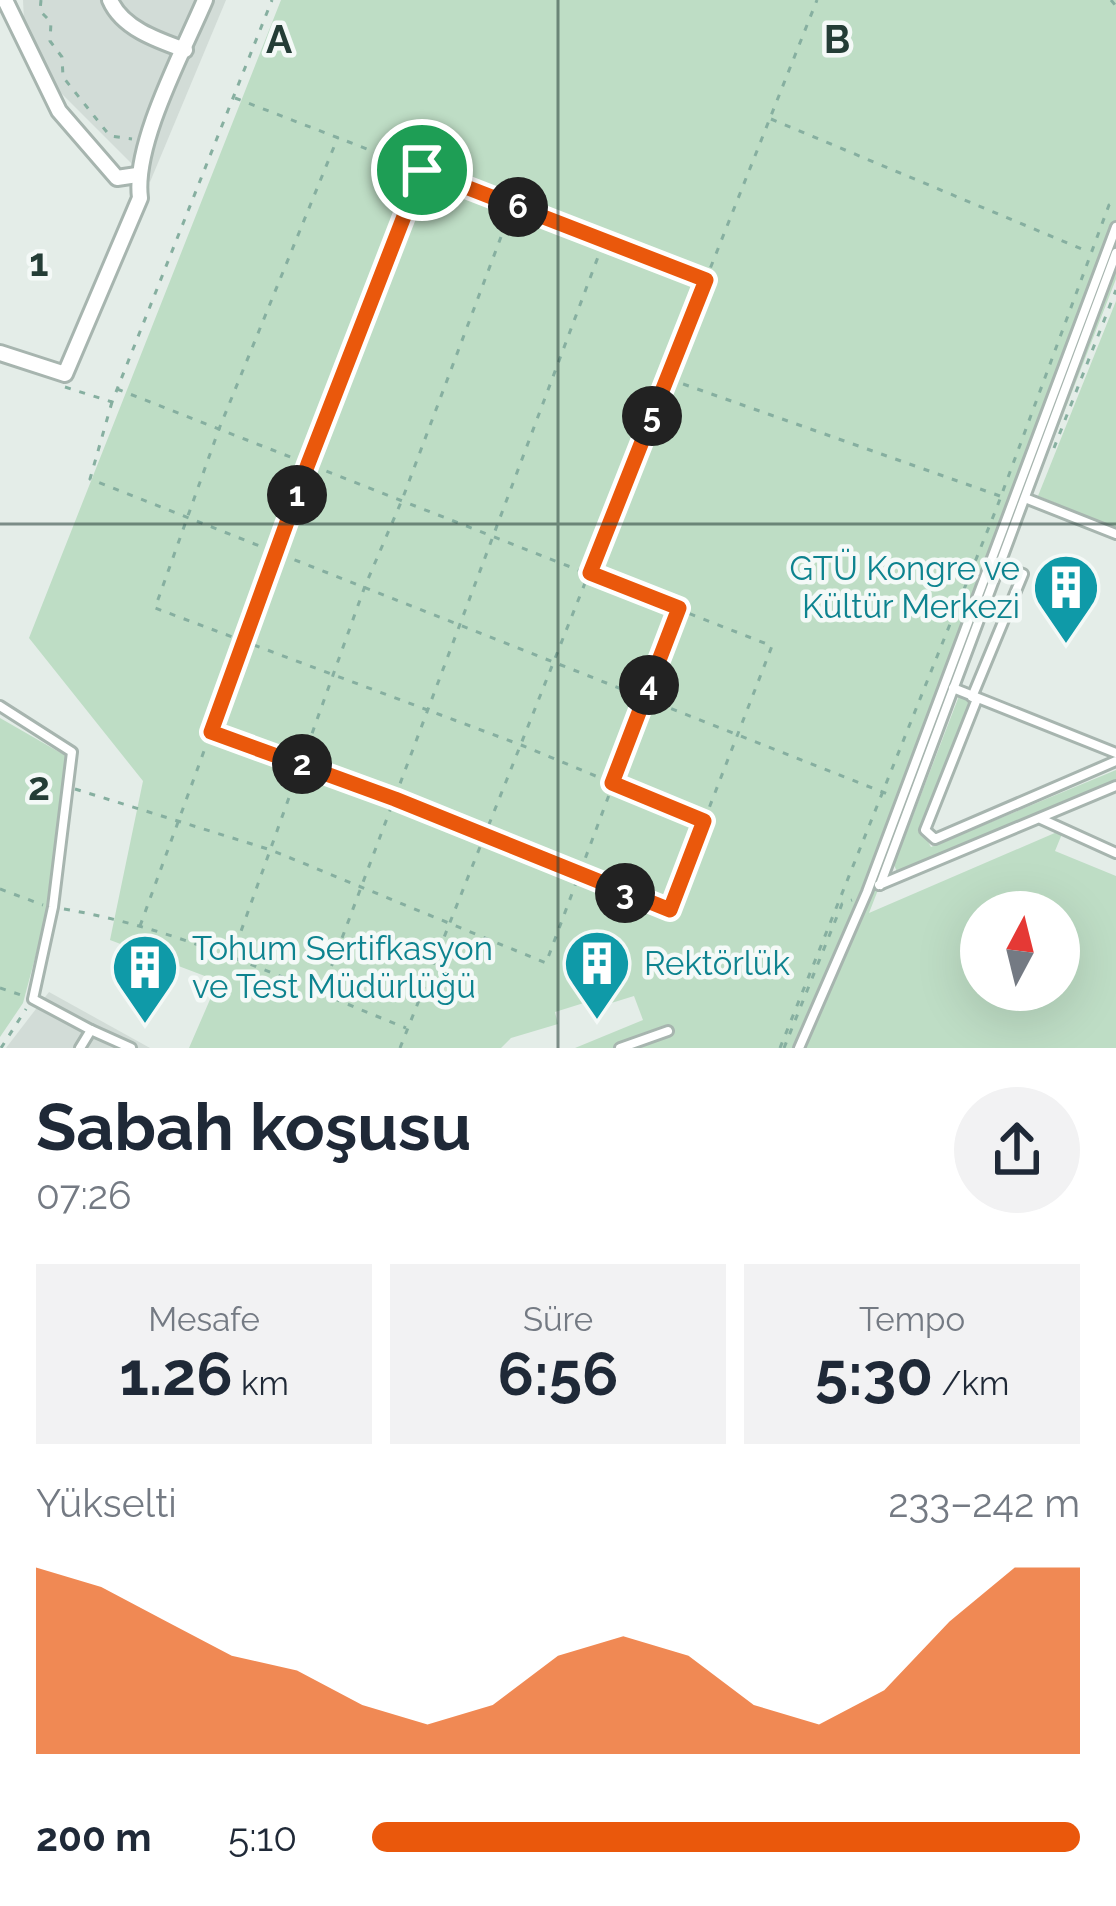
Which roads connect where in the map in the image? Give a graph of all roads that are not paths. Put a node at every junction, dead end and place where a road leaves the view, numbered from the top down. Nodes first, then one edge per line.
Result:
1 (5, 0) edge
2 (110, 0) edge
3 (205, 0) edge
4 (184, 50) junction
5 (137, 176) junction
6 (1116, 227) edge
7 (1116, 253) edge
8 (0, 353) edge
9 (1024, 498) junction
10 (1116, 534) edge
11 (999, 565) junction
12 (953, 688) junction
13 (975, 698) junction
14 (0, 706) edge
15 (1116, 757) edge
16 (1116, 786) edge
17 (1040, 818) junction
18 (1116, 853) edge
19 (880, 885) junction
20 (866, 893) junction
21 (91, 1030) junction
22 (668, 1031) dead end
23 (80, 1048) edge
24 (131, 1048) edge
25 (620, 1048) edge
26 (799, 1048) edge

1 - 5 street
2 - 4 street
3 - 4 street
4 - 5 street
5 - 8 street
6 - 20 lane
7 - 9 lane
9 - 10 lane
9 - 11 lane
11 - 12 lane
11 - 13 lane
12 - 13 lane
12 - 19 lane
13 - 15 lane
13 - 15 lane
14 - 21 lane
16 - 17 lane
17 - 18 lane
17 - 19 lane
19 - 20 lane
20 - 26 lane
21 - 23 lane
21 - 24 lane
22 - 25 lane

